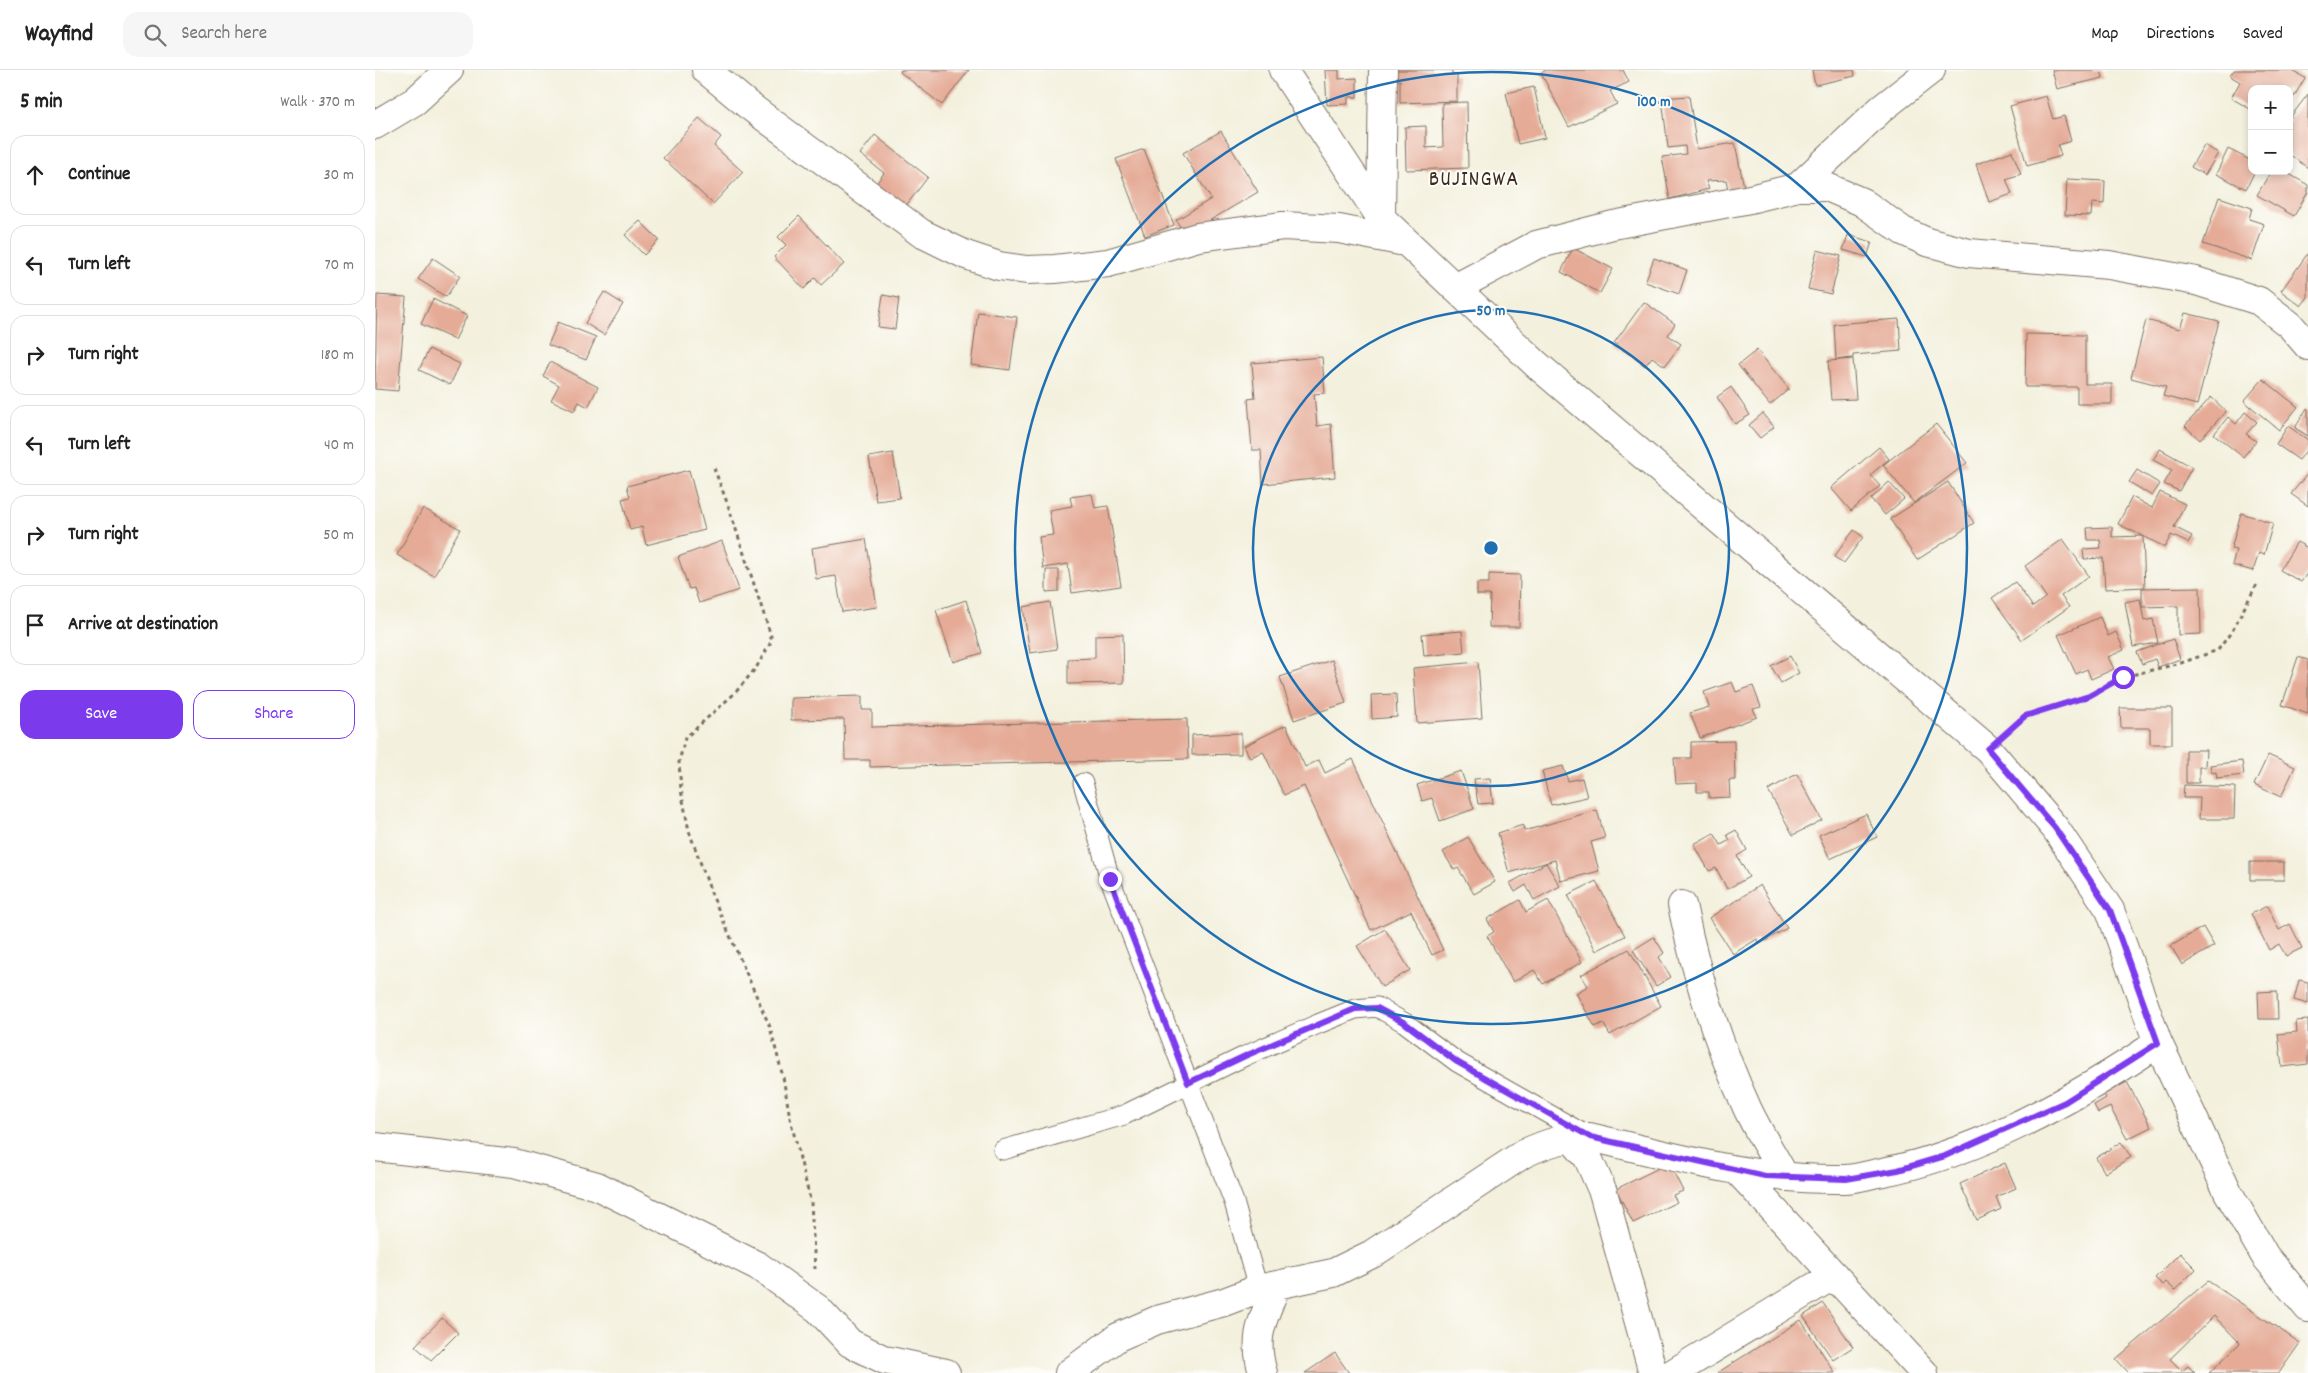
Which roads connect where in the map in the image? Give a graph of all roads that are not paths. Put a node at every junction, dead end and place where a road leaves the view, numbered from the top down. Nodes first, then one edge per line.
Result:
1 (449, 70) edge
2 (706, 70) edge
3 (1283, 70) edge
4 (1383, 70) edge
5 (1931, 70) edge
6 (375, 125) edge
7 (1798, 187) junction
8 (1381, 218) junction
9 (1405, 242) junction
10 (1455, 288) junction
11 (2308, 346) edge
12 (1083, 783) dead end
13 (1682, 905) dead end
14 (2158, 1043) junction
15 (1188, 1083) junction
16 (1580, 1137) junction
17 (375, 1147) edge
18 (1003, 1150) dead end
19 (1737, 1170) junction
20 (1785, 1177) junction
21 (1834, 1275) junction
22 (1267, 1288) junction
23 (2308, 1308) edge
24 (946, 1373) edge
25 (1069, 1373) edge
26 (1263, 1373) edge
27 (1653, 1373) edge
28 (1673, 1373) edge
29 (1924, 1373) edge

1 - 6 street
2 - 9 street
3 - 8 street
4 - 8 street
5 - 7 street
7 - 10 street
7 - 11 street
8 - 9 street
9 - 10 street
10 - 14 street
12 - 15 lane
13 - 20 street
14 - 20 street
14 - 23 street
15 - 16 lane
15 - 18 lane
15 - 22 lane
16 - 19 street
16 - 22 street
16 - 27 street
17 - 24 street
19 - 20 street
19 - 21 street
21 - 28 street
21 - 29 street
22 - 25 street
22 - 26 street

